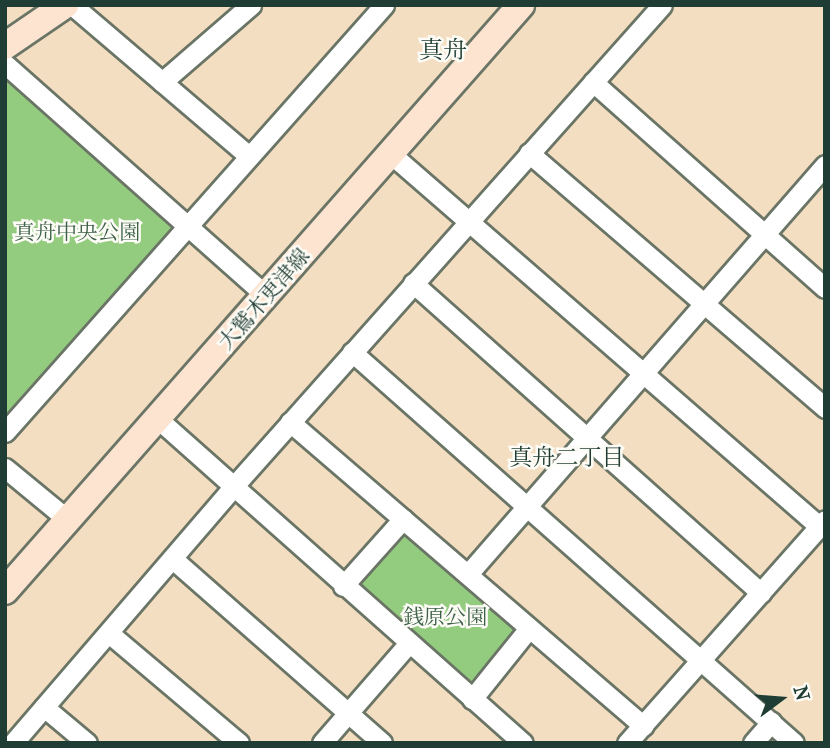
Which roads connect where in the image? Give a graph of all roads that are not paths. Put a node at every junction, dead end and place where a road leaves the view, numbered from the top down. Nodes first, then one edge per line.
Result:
1 (65, 5) edge
2 (72, 5) edge
3 (251, 5) edge
4 (384, 5) edge
5 (662, 5) edge
6 (512, 9) edge
7 (5, 46) edge
8 (5, 64) edge
9 (162, 82) junction
10 (593, 82) junction
11 (529, 153) junction
12 (391, 154) junction
13 (249, 156) junction
14 (825, 166) edge
15 (470, 218) junction
16 (189, 227) junction
17 (765, 234) junction
18 (413, 283) junction
19 (825, 288) edge
20 (266, 296) junction
21 (706, 301) junction
22 (352, 352) junction
23 (644, 373) junction
24 (825, 408) edge
25 (158, 419) junction
26 (290, 422) junction
27 (5, 432) edge
28 (588, 437) junction
29 (5, 468) edge
30 (233, 487) junction
31 (527, 507) junction
32 (403, 519) junction
33 (68, 520) junction
34 (822, 523) edge
35 (174, 560) junction
36 (468, 574) junction
37 (343, 586) junction
38 (5, 591) edge
39 (761, 593) junction
40 (529, 628) junction
41 (110, 634) junction
42 (408, 644) junction
43 (701, 661) junction
44 (472, 699) junction
45 (44, 707) junction
46 (347, 714) junction
47 (771, 722) junction
48 (643, 726) junction
49 (13, 743) edge
50 (87, 743) edge
51 (240, 743) edge
52 (322, 743) edge
53 (382, 743) edge
54 (523, 743) edge
55 (627, 743) edge
56 (753, 743) edge
57 (794, 743) edge

1 - 7 main road
2 - 9 street
3 - 9 street
4 - 13 street
5 - 10 street
6 - 12 main road, 大鷲木更津線
8 - 16 street
9 - 13 street
10 - 11 street
10 - 17 street
11 - 15 street
11 - 21 street
12 - 15 street
12 - 20 main road, 大鷲木更津線
13 - 16 street
14 - 17 street
15 - 18 street
15 - 23 street
16 - 20 street
16 - 27 street
17 - 19 street
17 - 21 street
18 - 22 street
18 - 28 street
20 - 25 main road, 大鷲木更津線
21 - 23 street
21 - 24 street
22 - 26 street
22 - 31 street
23 - 28 street
23 - 34 street
25 - 30 street
25 - 33 main road, 大鷲木更津線
26 - 30 street
26 - 32 street
28 - 31 street
28 - 39 street
29 - 33 street
30 - 35 street
30 - 37 street
31 - 36 street
31 - 43 street
32 - 36 street
32 - 37 street
33 - 38 main road, 大鷲木更津線
34 - 39 street
35 - 41 street
35 - 46 street
36 - 40 street
37 - 42 street
39 - 43 street
40 - 44 street
40 - 48 street
41 - 45 street
41 - 51 street
42 - 44 street
42 - 46 street
43 - 47 street
43 - 48 street
44 - 54 street
45 - 49 street
45 - 50 street
46 - 52 street
46 - 53 street
47 - 56 street
47 - 57 street
48 - 55 street

